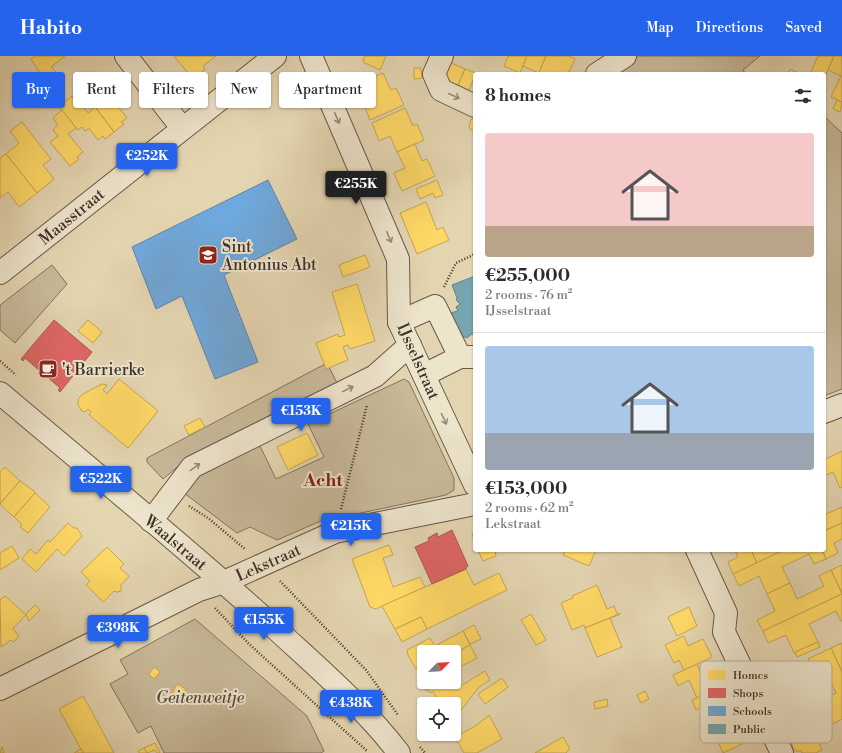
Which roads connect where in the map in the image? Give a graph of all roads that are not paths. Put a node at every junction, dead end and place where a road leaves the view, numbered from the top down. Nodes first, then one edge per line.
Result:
1 (126, 56) edge
2 (275, 56) edge
3 (311, 56) edge
4 (442, 56) edge
5 (626, 56) edge
6 (600, 72) edge
7 (473, 105) edge
8 (182, 128) junction
9 (0, 273) edge
10 (399, 322) junction
11 (410, 345) junction
12 (467, 357) edge
13 (424, 375) junction
14 (0, 393) edge
15 (842, 405) edge
16 (826, 411) edge
17 (473, 481) edge
18 (473, 504) edge
19 (151, 521) junction
20 (698, 552) edge
21 (224, 582) junction
22 (738, 661) edge
23 (0, 689) edge
24 (777, 743) edge
25 (408, 747) edge
26 (782, 753) edge

1 - 8 street
2 - 8 street, Maasstraat
3 -> 10 street, IJsselstraat
4 -> 7 street
5 - 6 street
8 - 9 street, Maasstraat
10 - 11 street, IJsselstraat
10 - 12 street
11 - 13 street, IJsselstraat
19 -> 11 street
12 - 13 street
13 -> 17 street, IJsselstraat
14 - 19 street, Waalstraat
15 - 16 street
18 - 21 street, Lekstraat
19 - 21 street, Waalstraat
20 - 22 street
21 - 23 street, Lekstraat
21 - 25 street, Waalstraat
24 - 26 street

